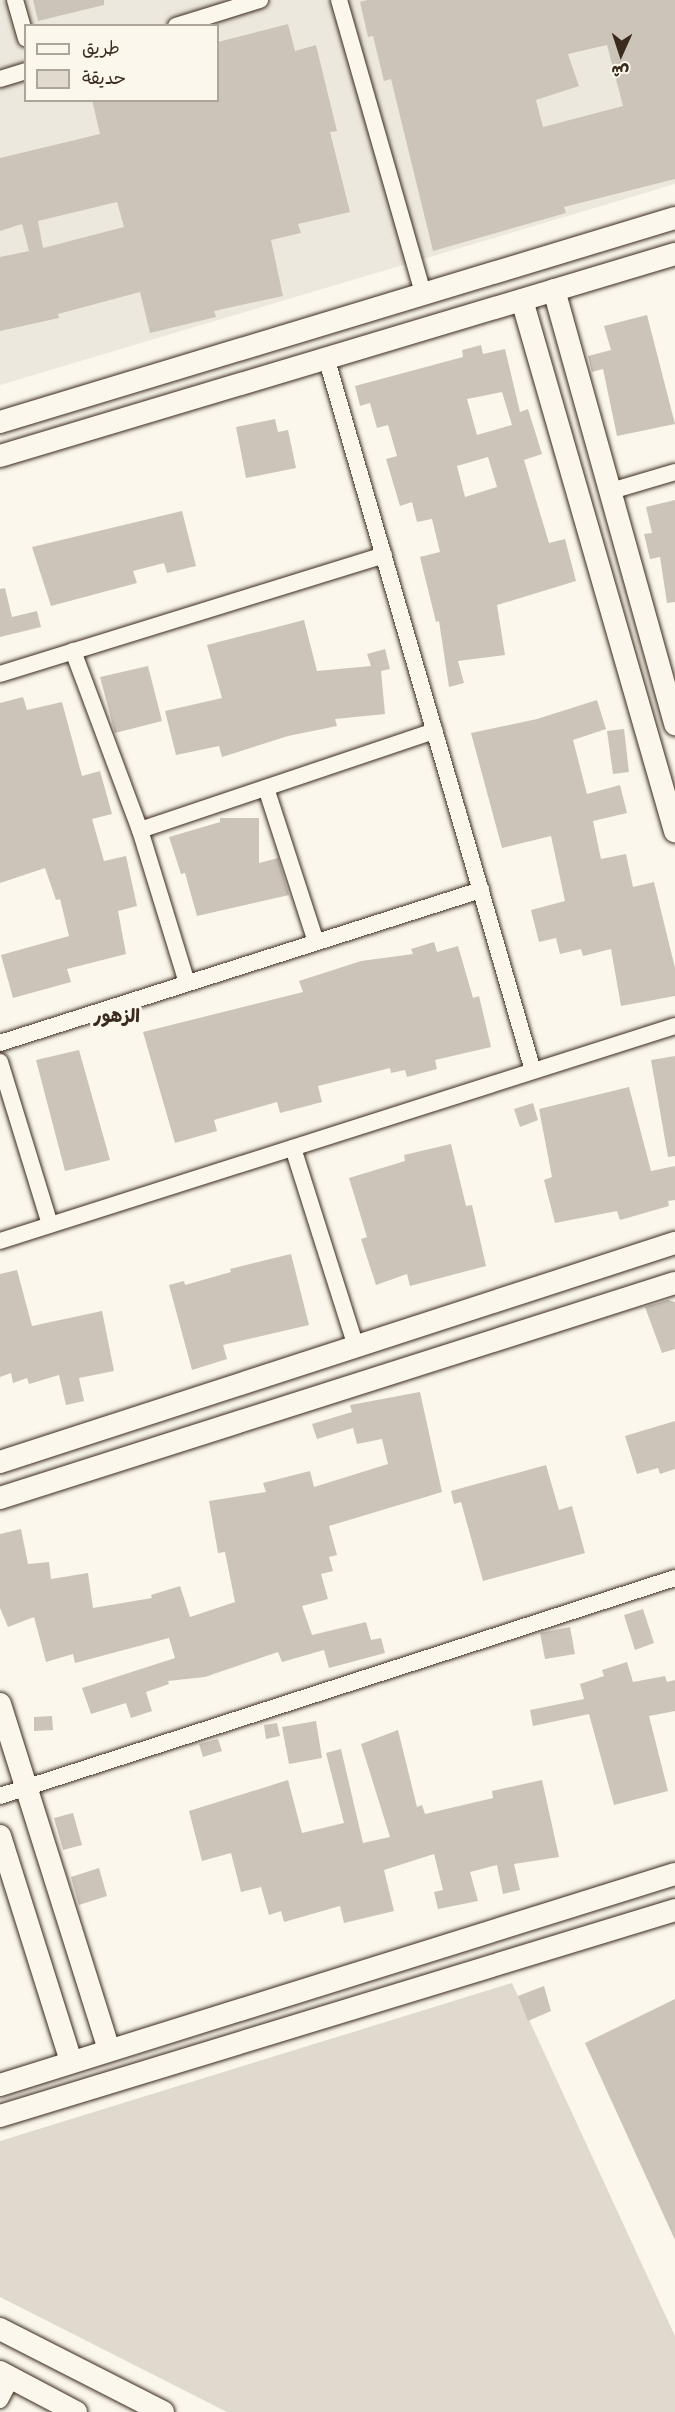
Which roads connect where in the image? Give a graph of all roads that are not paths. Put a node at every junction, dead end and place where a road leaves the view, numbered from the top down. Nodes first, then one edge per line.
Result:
1 (15, 0) edge
2 (260, 0) edge
3 (339, 0) edge
4 (182, 24) edge
5 (24, 31) edge
6 (24, 72) edge
7 (0, 79) edge
8 (675, 218) edge
9 (675, 254) edge
10 (554, 290) junction
11 (423, 293) junction
12 (522, 300) junction
13 (326, 357) junction
14 (0, 422) edge
15 (0, 456) edge
16 (675, 472) edge
17 (611, 491) junction
18 (384, 555) junction
19 (73, 651) junction
20 (0, 674) edge
21 (675, 724) edge
22 (435, 731) junction
23 (266, 788) junction
24 (140, 830) junction
25 (675, 831) edge
26 (481, 890) junction
27 (316, 942) junction
28 (187, 983) junction
29 (675, 1026) edge
30 (0, 1043) edge
31 (0, 1062) edge
32 (533, 1071) junction
33 (293, 1148) junction
34 (50, 1225) junction
35 (0, 1241) edge
36 (675, 1243) edge
37 (675, 1283) edge
38 (356, 1347) junction
39 (0, 1462) edge
40 (0, 1498) edge
41 (675, 1578) edge
42 (0, 1704) edge
43 (26, 1787) junction
44 (0, 1796) edge
45 (0, 1836) edge
46 (675, 1874) edge
47 (675, 1910) edge
48 (109, 2050) junction
49 (71, 2061) junction
50 (0, 2085) edge
51 (0, 2116) edge
52 (0, 2329) edge
53 (6, 2375) edge
54 (0, 2400) edge
55 (76, 2412) edge
56 (163, 2412) edge

1 - 5 street
2 - 4 street
3 - 11 street
6 - 7 street
8 - 11 street
9 - 10 street
10 - 12 street
10 - 17 street
11 - 14 street
12 - 13 street
12 - 25 street
13 - 15 street
13 - 18 street
16 - 17 street
17 - 21 street
18 - 19 street
18 - 22 street
19 - 20 street
19 - 24 street
22 - 23 street
22 - 26 street
23 - 24 street
23 - 27 street
24 - 28 street
26 - 27 street
26 - 32 street
27 - 28 street
28 - 30 street
29 - 32 street
31 - 34 street
32 - 33 street
33 - 34 street
33 - 38 street
34 - 35 street
36 - 38 street
37 - 40 street
38 - 39 street
41 - 43 street
42 - 43 street
43 - 44 street
43 - 48 street
45 - 49 street
46 - 48 street
47 - 51 street
48 - 49 street
49 - 50 street
52 - 56 street
53 - 54 street
53 - 55 street

